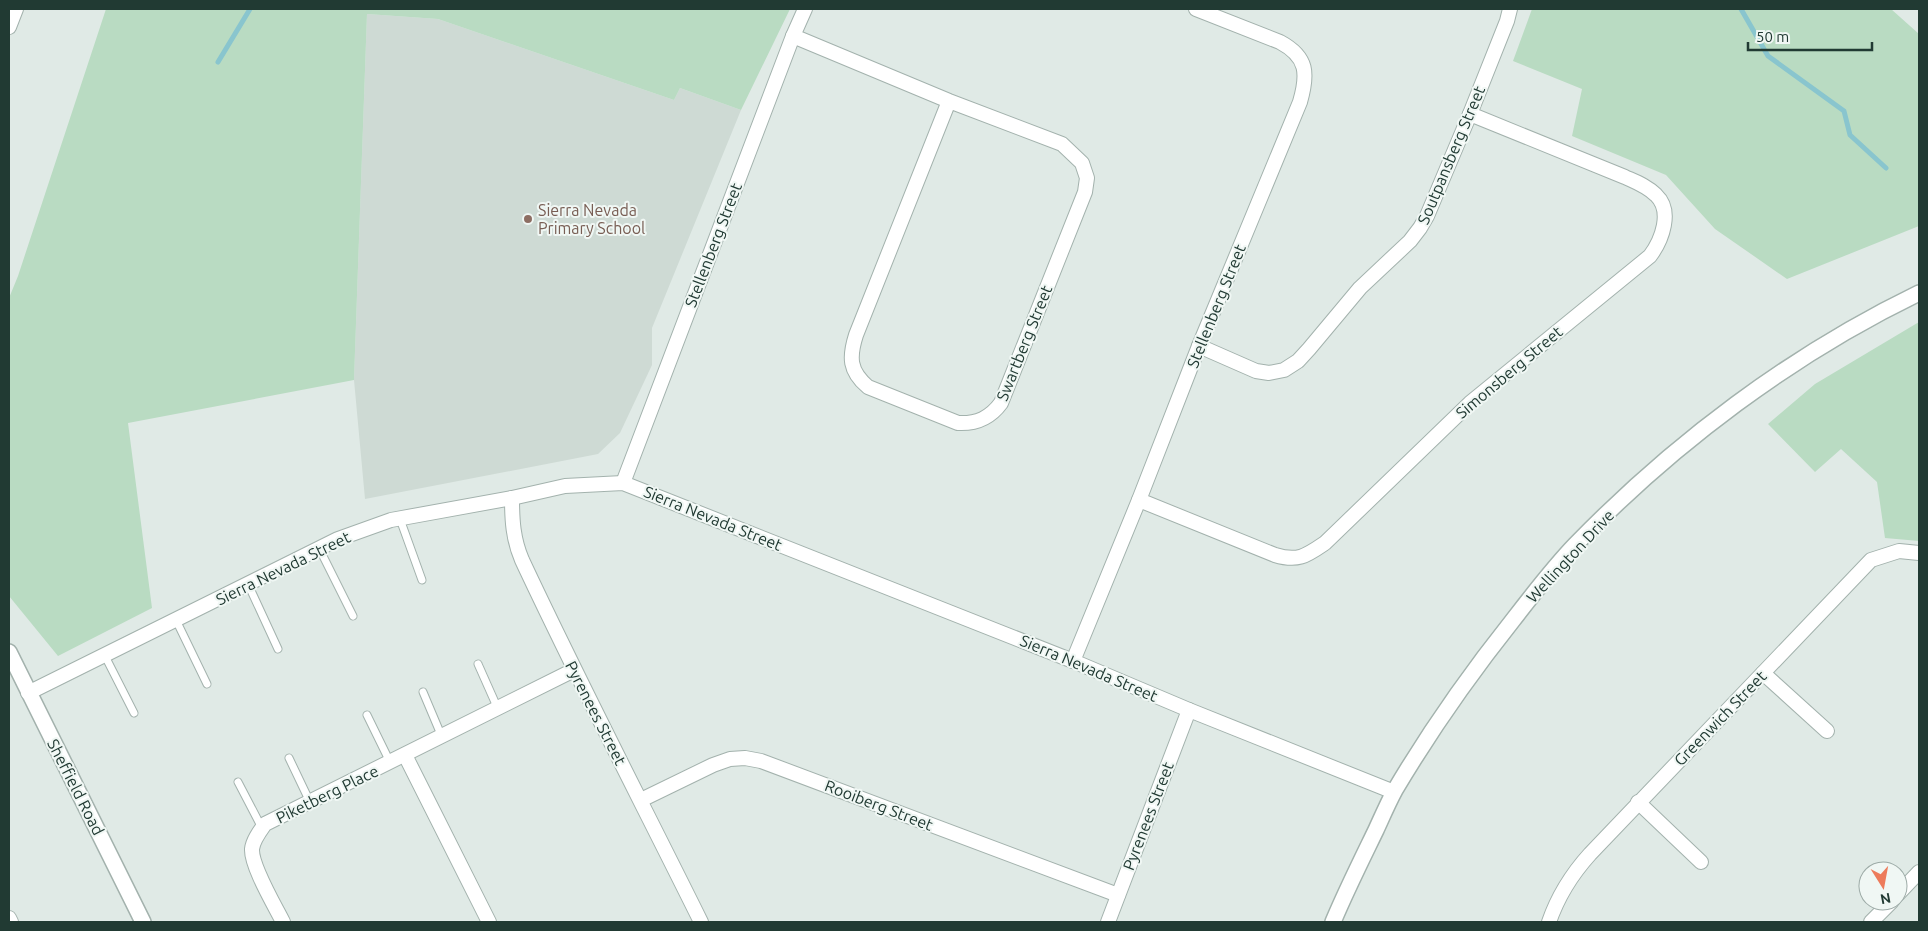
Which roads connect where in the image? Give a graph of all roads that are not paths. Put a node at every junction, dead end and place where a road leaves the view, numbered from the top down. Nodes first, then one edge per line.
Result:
1 (16, 9) edge
2 (805, 9) edge
3 (1196, 9) edge
4 (1510, 9) edge
5 (9, 27) edge
6 (793, 36) junction
7 (949, 101) junction
8 (1470, 114) junction
9 (1919, 293) edge
10 (1199, 346) junction
11 (623, 483) junction
12 (512, 498) junction
13 (1139, 500) junction
14 (400, 518) junction
15 (319, 548) junction
16 (1919, 553) edge
17 (422, 580) dead end
18 (248, 584) junction
19 (353, 616) dead end
20 (176, 620) junction
21 (278, 649) dead end
22 (9, 652) edge
23 (105, 656) junction
24 (1073, 660) junction
25 (478, 664) dead end
26 (574, 670) junction
27 (1764, 673) junction
28 (207, 684) dead end
29 (423, 692) dead end
30 (28, 693) junction
31 (498, 708) junction
32 (1188, 710) junction
33 (134, 713) dead end
34 (367, 715) dead end
35 (1827, 731) dead end
36 (442, 737) junction
37 (406, 755) junction
38 (289, 758) dead end
39 (390, 762) junction
40 (238, 782) dead end
41 (1394, 792) junction
42 (641, 800) junction
43 (310, 802) junction
44 (1638, 802) junction
45 (262, 828) junction
46 (1701, 862) dead end
47 (1919, 872) edge
48 (1908, 884) edge
49 (1118, 895) junction
50 (1882, 911) edge
51 (9, 918) edge
52 (11, 922) edge
53 (143, 922) edge
54 (283, 922) edge
55 (489, 922) edge
56 (700, 922) edge
57 (1108, 922) edge
58 (1333, 922) edge
59 (1549, 922) edge
60 (1871, 922) edge

1 - 5 street
2 - 6 street, Stellenberg Street
3 - 10 street, Stellenberg Street
4 - 8 street, Soutpansberg Street
6 - 7 street, Swartberg Street
6 - 11 street, Stellenberg Street
7 - 7 street, Swartberg Street
8 - 10 street, Soutpansberg Street
8 - 13 street, Simonsberg Street
9 - 41 street, Wellington Drive
10 - 13 street, Stellenberg Street
11 - 12 street, Sierra Nevada Street
11 - 24 street, Sierra Nevada Street
12 - 14 street, Sierra Nevada Street
12 - 26 street, Pyrenees Street
13 - 24 street, Stellenberg Street
14 - 15 street, Sierra Nevada Street
14 - 17 lane
15 - 18 street, Sierra Nevada Street
15 - 19 lane
16 - 27 street, Greenwich Street
18 - 20 street, Sierra Nevada Street
18 - 21 lane
20 - 23 street, Sierra Nevada Street
20 - 28 lane
22 - 30 street, Sheffield Road
23 - 30 street, Sierra Nevada Street
23 - 33 lane
24 - 32 street, Sierra Nevada Street
25 - 31 lane
26 - 31 street, Piketberg Place
26 - 42 street, Pyrenees Street
27 - 35 street
27 - 44 street, Greenwich Street
29 - 36 lane
30 - 53 street, Sheffield Road
31 - 36 street, Piketberg Place
32 - 41 street, Sierra Nevada Street
32 - 49 street, Pyrenees Street
34 - 39 lane
36 - 37 street, Piketberg Place
37 - 39 street, Piketberg Place
37 - 55 street
38 - 43 lane
39 - 43 street, Piketberg Place
40 - 45 lane
41 - 58 street, Wellington Drive
42 - 49 street, Rooiberg Street
42 - 56 street, Pyrenees Street
43 - 45 street, Piketberg Place
44 - 46 street
44 - 59 street, Greenwich Street
45 - 54 street, Piketberg Place
47 - 48 street
49 - 57 street, Pyrenees Street
50 - 60 street
51 - 52 street

